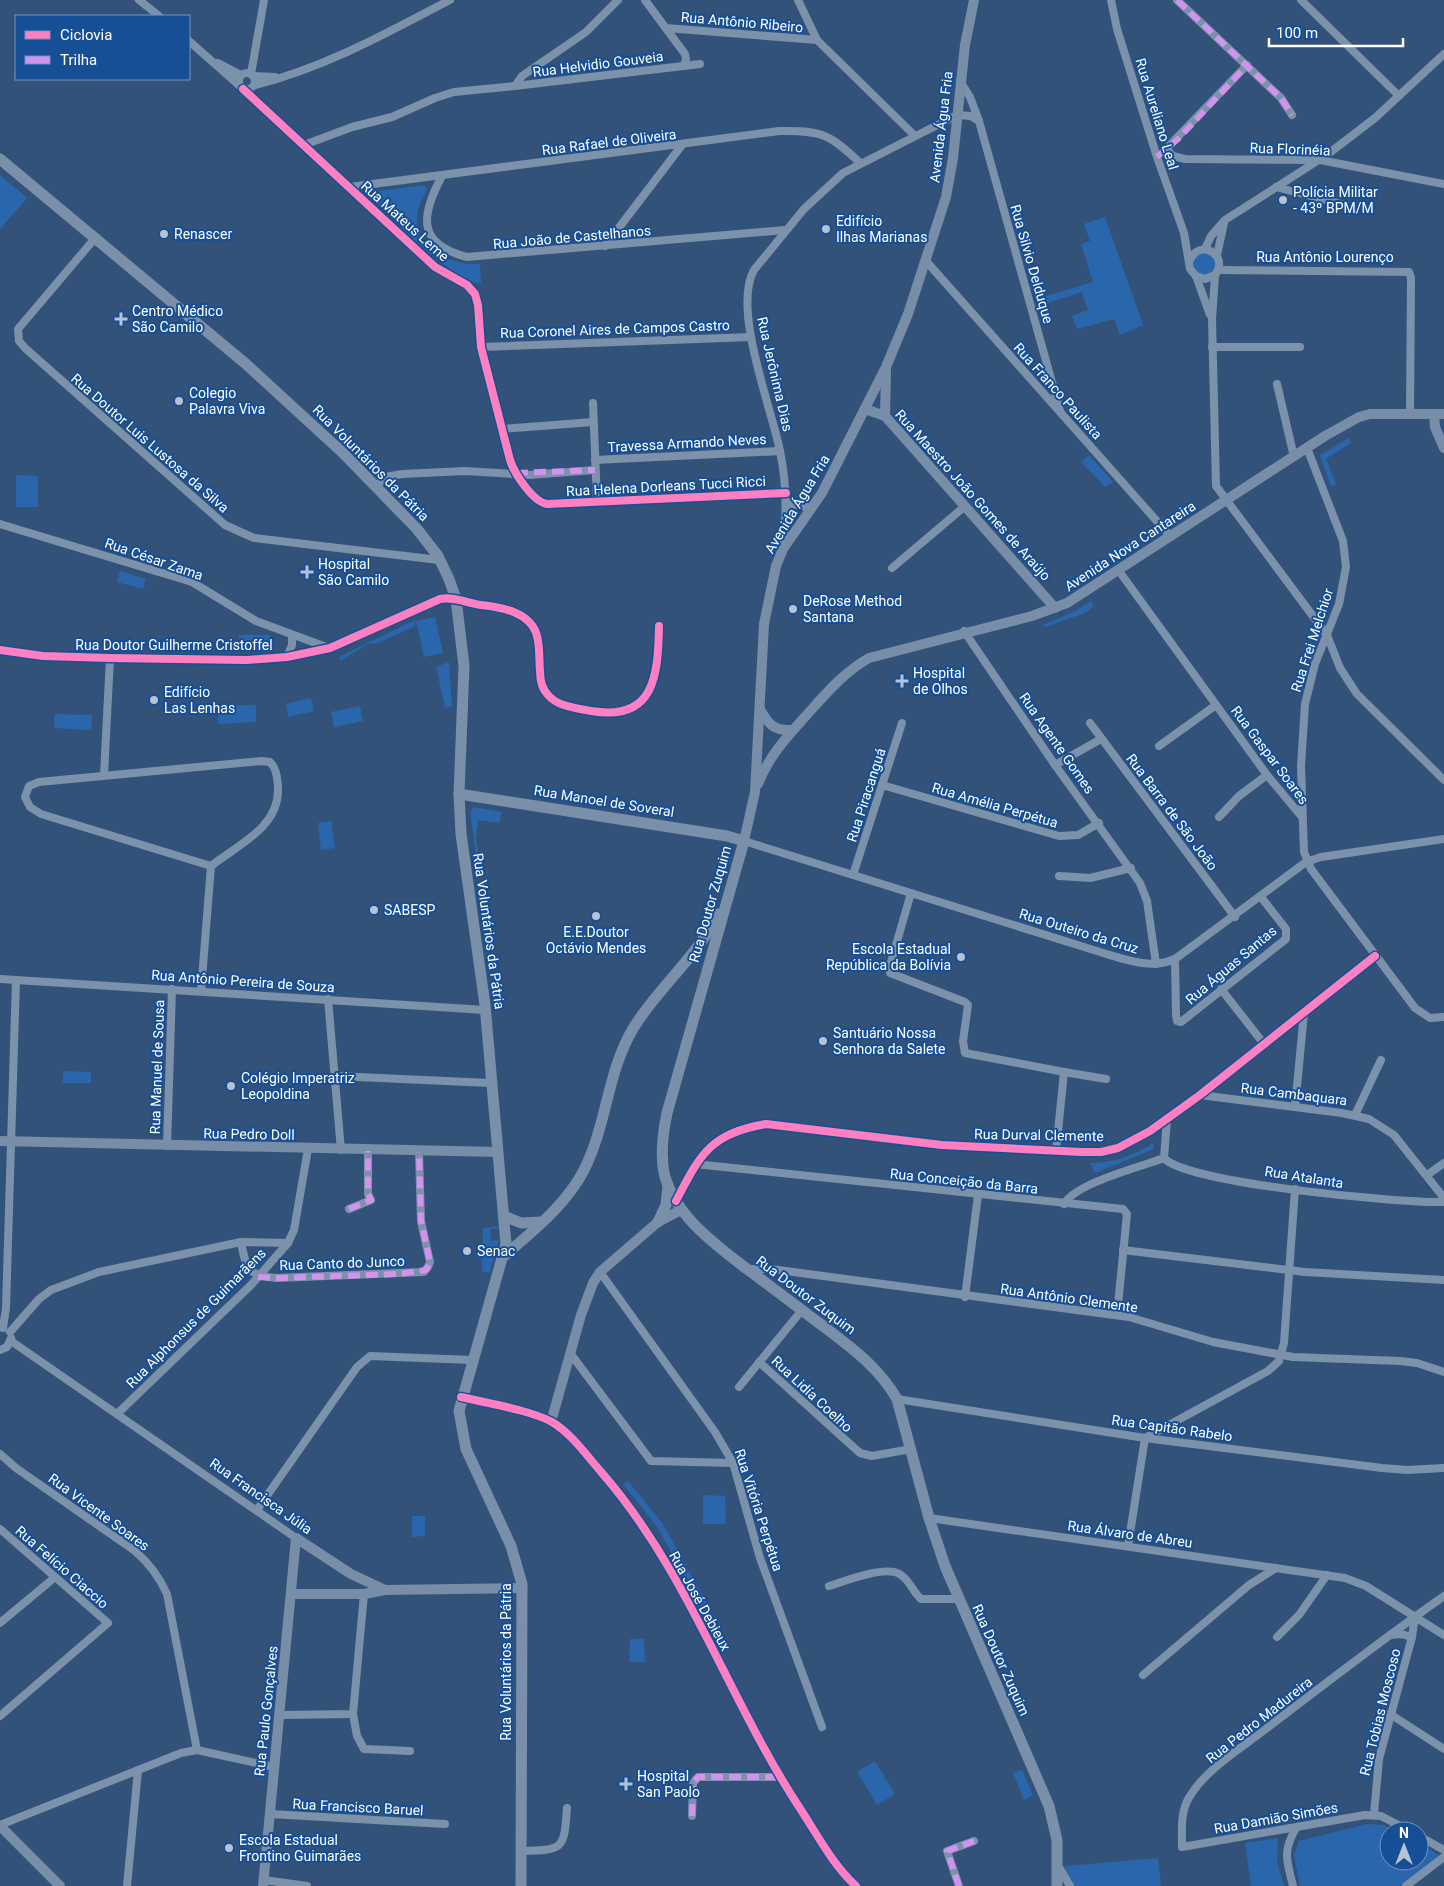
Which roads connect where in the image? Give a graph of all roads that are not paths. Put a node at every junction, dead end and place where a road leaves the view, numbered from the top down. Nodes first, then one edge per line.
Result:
1 (139, 0) edge
2 (264, 0) edge
3 (450, 0) edge
4 (618, 0) edge
5 (645, 0) edge
6 (798, 0) edge
7 (974, 0) edge
8 (1111, 0) edge
9 (1177, 0) edge
10 (1301, 0) edge
11 (158, 15) edge
12 (666, 28) junction
13 (817, 40) junction
14 (190, 42) edge
15 (1444, 54) edge
16 (208, 57) junction
17 (700, 64) dead end
18 (684, 66) junction
19 (1247, 66) junction
20 (241, 75) junction
21 (252, 75) junction
22 (285, 78) junction
23 (960, 81) junction
24 (254, 86) junction
25 (515, 86) junction
26 (242, 88) junction
27 (1399, 96) junction
28 (263, 107) junction
29 (957, 115) junction
30 (1292, 115) dead end
31 (979, 121) junction
32 (914, 135) junction
33 (304, 145) junction
34 (682, 145) junction
35 (1337, 148) junction
36 (1166, 150) junction
37 (1157, 157) junction
38 (0, 159) edge
39 (1290, 160) junction
40 (1320, 160) junction
41 (860, 163) junction
42 (1342, 164) junction
43 (1299, 172) junction
44 (442, 176) junction
45 (1444, 184) edge
46 (350, 187) junction
47 (1276, 187) junction
48 (1345, 205) dead end
49 (1225, 220) junction
50 (786, 230) junction
51 (1184, 234) junction
52 (96, 237) junction
53 (605, 246) junction
54 (1205, 248) junction
55 (1197, 251) junction
56 (1217, 255) junction
57 (1190, 260) junction
58 (926, 261) junction
59 (1217, 272) junction
60 (1196, 276) junction
61 (1212, 319) junction
62 (751, 337) junction
63 (481, 347) junction
64 (1212, 347) junction
65 (1300, 347) dead end
66 (886, 368) junction
67 (1277, 384) dead end
68 (593, 403) dead end
69 (865, 409) junction
70 (1061, 413) junction
71 (1410, 414) junction
72 (1439, 414) edge
73 (885, 416) junction
74 (593, 422) junction
75 (501, 429) junction
76 (1307, 448) junction
77 (1444, 448) edge
78 (780, 451) junction
79 (1294, 456) junction
80 (595, 460) junction
81 (595, 470) junction
82 (516, 474) junction
83 (376, 487) junction
84 (786, 492) junction
85 (1227, 500) junction
86 (597, 502) junction
87 (787, 503) junction
88 (547, 504) joint
89 (964, 507) junction
90 (812, 508) junction
91 (0, 524) edge
92 (1171, 537) junction
93 (783, 549) junction
94 (440, 560) junction
95 (892, 568) dead end
96 (1119, 571) junction
97 (1043, 594) junction
98 (456, 599) junction
99 (1055, 608) junction
100 (1032, 616) junction
101 (659, 626) dead end
102 (964, 631) junction
103 (1326, 635) junction
104 (292, 636) junction
105 (330, 648) junction
106 (0, 650) edge
107 (287, 657) junction
108 (110, 658) junction
109 (1216, 705) junction
110 (759, 708) junction
111 (758, 723) joint
112 (902, 723) dead end
113 (1090, 723) dead end
114 (792, 730) junction
115 (1102, 739) junction
116 (1159, 746) dead end
117 (1055, 765) junction
118 (104, 775) junction
119 (1267, 775) junction
120 (1444, 780) edge
121 (882, 786) junction
122 (755, 792) junction
123 (459, 794) junction
124 (1219, 817) dead end
125 (1302, 817) junction
126 (1099, 823) junction
127 (1444, 839) edge
128 (744, 841) junction
129 (1306, 862) junction
130 (211, 866) junction
131 (1131, 868) junction
132 (853, 875) junction
133 (1059, 876) dead end
134 (911, 892) junction
135 (1261, 896) junction
136 (725, 908) junction
137 (1235, 917) junction
138 (1375, 956) junction
139 (1175, 959) junction
140 (1156, 964) junction
141 (0, 979) edge
142 (16, 980) junction
143 (172, 990) junction
144 (1221, 990) junction
145 (201, 991) junction
146 (328, 999) junction
147 (485, 1010) junction
148 (1304, 1013) junction
149 (1444, 1017) edge
150 (1264, 1044) junction
151 (1382, 1060) dead end
152 (1064, 1072) junction
153 (334, 1076) junction
154 (1106, 1079) dead end
155 (490, 1083) junction
156 (1200, 1095) junction
157 (1294, 1107) junction
158 (1355, 1115) junction
159 (1167, 1119) junction
160 (0, 1141) edge
161 (11, 1142) junction
162 (166, 1146) junction
163 (308, 1149) junction
164 (341, 1150) junction
165 (368, 1151) junction
166 (1056, 1151) junction
167 (419, 1152) junction
168 (497, 1152) junction
169 (1164, 1158) junction
170 (1444, 1163) edge
171 (694, 1164) junction
172 (1427, 1175) junction
173 (668, 1185) junction
174 (1295, 1189) junction
175 (978, 1195) junction
176 (1444, 1198) edge
177 (1444, 1202) edge
178 (1064, 1204) junction
179 (679, 1205) junction
180 (348, 1209) dead end
181 (504, 1216) junction
182 (541, 1222) junction
183 (658, 1222) junction
184 (241, 1242) junction
185 (288, 1242) junction
186 (1123, 1250) junction
187 (504, 1256) junction
188 (747, 1268) junction
189 (1290, 1271) junction
190 (600, 1272) junction
191 (258, 1277) junction
192 (1444, 1280) edge
193 (965, 1297) junction
194 (802, 1310) junction
195 (1117, 1315) junction
196 (4, 1329) edge
197 (11, 1341) junction
198 (0, 1350) edge
199 (570, 1353) junction
200 (1282, 1356) junction
201 (472, 1360) junction
202 (759, 1362) junction
203 (1444, 1372) edge
204 (738, 1387) dead end
205 (461, 1397) junction
206 (897, 1399) junction
207 (117, 1414) junction
208 (551, 1422) junction
209 (1145, 1438) junction
210 (911, 1449) junction
211 (0, 1454) edge
212 (733, 1463) junction
213 (1444, 1468) edge
214 (257, 1510) junction
215 (929, 1518) junction
216 (0, 1529) edge
217 (7, 1535) junction
218 (296, 1538) junction
219 (0, 1541) edge
220 (1128, 1546) junction
221 (1276, 1568) junction
222 (351, 1574) junction
223 (1327, 1575) junction
224 (54, 1578) junction
225 (830, 1586) dead end
226 (522, 1588) junction
227 (385, 1590) junction
228 (292, 1594) junction
229 (345, 1594) junction
230 (364, 1594) junction
231 (1444, 1596) edge
232 (958, 1599) junction
233 (1415, 1616) junction
234 (0, 1623) edge
235 (1390, 1635) junction
236 (1444, 1635) edge
237 (1277, 1637) dead end
238 (1412, 1637) junction
239 (1143, 1675) dead end
240 (354, 1714) junction
241 (1390, 1714) junction
242 (280, 1715) junction
243 (0, 1716) edge
244 (822, 1727) dead end
245 (1444, 1749) edge
246 (197, 1750) junction
247 (410, 1751) dead end
248 (274, 1767) junction
249 (138, 1770) junction
250 (780, 1777) junction
251 (567, 1808) dead end
252 (270, 1814) junction
253 (1374, 1814) junction
254 (692, 1816) dead end
255 (1389, 1821) edge
256 (445, 1824) dead end
257 (0, 1826) edge
258 (1296, 1828) junction
259 (974, 1842) dead end
260 (1429, 1842) edge
261 (1182, 1847) joint
262 (1444, 1850) edge
263 (521, 1851) junction
264 (1444, 1857) edge
265 (1058, 1867) junction
266 (263, 1883) edge
267 (60, 1886) edge
268 (127, 1886) edge
269 (307, 1886) edge
270 (521, 1886) edge
271 (856, 1886) edge
272 (959, 1886) edge
273 (1057, 1886) edge
274 (1070, 1886) edge
275 (1294, 1886) edge
276 (1406, 1886) edge

1 - 11 street
2 - 21 street
3 - 22 street
4 - 25 street
5 - 12 street, Rua Helvidio Gouveia
6 - 13 street
7 - 23 main road, Avenida Água Fria
8 - 37 street, Rua Aureliano Leal
9 - 19 street
10 - 27 street
12 - 13 street, Rua Antônio Ribeiro
12 - 18 street, Rua Helvidio Gouveia
13 - 32 street
14 - 16 street, Rua Mateus Leme
15 - 27 street
16 - 20 street, Rua Mateus Leme
16 - 26 street, Rua Mateus Leme
17 - 18 street, Rua Helvidio Gouveia
18 - 25 street, Rua Helvidio Gouveia
19 - 30 street
19 - 36 street
20 - 21 street
20 - 26 street
21 - 22 street
21 - 24 street, Rua Mateus Leme
22 - 24 street
23 - 29 main road, Avenida Água Fria
23 - 31 street, Rua Silvio Delduque
24 - 26 street
24 - 28 street, Rua Mateus Leme
25 - 33 street, Rua Helvidio Gouveia
26 - 28 street, Rua Mateus Leme
27 - 35 street
28 - 33 street, Rua Mateus Leme
29 - 31 street
29 - 32 street, Rua Jerônima Dias
29 - 58 main road, Avenida Água Fria
31 - 70 street, Rua Silvio Delduque
32 - 41 street, Rua Jerônima Dias
33 - 46 street, Rua Mateus Leme
34 - 41 street, Rua Rafael de Oliveira
34 - 44 street, Rua Rafael de Oliveira
34 - 53 street
35 - 40 street
35 - 42 street
36 - 37 street
36 - 39 street, Rua Florinéia
37 - 51 street, Rua Aureliano Leal
38 - 52 main road, Rua Voluntários da Pátria
39 - 40 street, Rua Florinéia
39 - 43 street
40 - 42 street, Rua Florinéia
40 - 43 street
41 - 50 street, Rua Jerônima Dias
42 - 45 street, Rua Florinéia
43 - 47 street
44 - 46 street, Rua Rafael de Oliveira
44 - 53 street, Rua João de Castelhanos
46 - 63 street, Rua Mateus Leme
47 - 48 street
47 - 49 street
49 - 54 street
49 - 56 street
50 - 53 street, Rua João de Castelhanos
50 - 62 street, Rua Jerônima Dias
51 - 55 street, Rua Aureliano Leal
51 - 57 street, Rua Aureliano Leal
52 - 83 main road, Rua Voluntários da Pátria
52 - 94 street, Rua Doutor Luis Lustosa da Silva
54 - 55 street
54 - 56 street
55 - 57 street
56 - 59 street, Rua Aureliano Leal
57 - 60 street, Rua Aureliano Leal
58 - 66 main road, Avenida Água Fria
58 - 70 street, Rua Franco Paulista
59 - 60 street
59 - 61 street, Rua Aureliano Leal
59 - 71 street, Rua Antônio Lourenço
60 - 61 street, Rua Aureliano Leal
61 - 64 street, Rua Aureliano Leal
62 - 63 street, Rua Coronel Aires de Campos Castro
62 - 78 street, Rua Jerônima Dias
63 - 75 street, Rua Mateus Leme
64 - 65 street
64 - 85 street, Rua Aureliano Leal
66 - 69 main road, Avenida Água Fria
66 - 73 main road, Avenida Água Fria
67 - 79 street
68 - 74 street
69 - 73 main road, Rua Maestro João Gomes de Araújo
69 - 90 main road, Avenida Água Fria
70 - 92 street, Rua Franco Paulista
71 - 72 main road, Avenida Nova Cantareira
71 - 76 main road, Avenida Nova Cantareira
72 - 77 main road
73 - 89 main road, Rua Maestro João Gomes de Araújo
74 - 75 street
74 - 80 street
75 - 82 street, Rua Mateus Leme
76 - 79 main road, Avenida Nova Cantareira
76 - 103 street, Rua Frei Melchior
78 - 80 street, Travessa Armando Neves
78 - 84 street, Rua Jerônima Dias
79 - 85 main road, Avenida Nova Cantareira
80 - 81 street
81 - 82 street
81 - 86 street
82 - 83 street
82 - 88 street, Rua Mateus Leme
83 - 94 main road, Rua Voluntários da Pátria
84 - 86 street, Rua Helena Dorleans Tucci Ricci
84 - 87 street, Rua Jerônima Dias
85 - 92 main road, Avenida Nova Cantareira
85 - 103 street, Rua Aureliano Leal
86 - 88 street, Rua Helena Dorleans Tucci Ricci
87 - 90 street
87 - 93 street, Rua Jerônima Dias
89 - 95 street
89 - 97 main road, Rua Maestro João Gomes de Araújo
90 - 93 main road, Avenida Água Fria
91 - 104 street, Rua César Zama
92 - 96 main road, Avenida Nova Cantareira
93 - 110 main road, Avenida Água Fria
94 - 98 main road, Rua Voluntários da Pátria
96 - 99 main road, Avenida Nova Cantareira
96 - 109 street, Rua Gaspar Soares
97 - 99 main road, Rua Maestro João Gomes de Araújo
97 - 100 main road
98 - 101 street
98 - 105 street, Rua Doutor Guilherme Cristoffel
98 - 123 main road, Rua Voluntários da Pátria
99 - 100 main road, Avenida Nova Cantareira
100 - 102 main road, Avenida Nova Cantareira
102 - 114 main road, Avenida Nova Cantareira
102 - 117 street, Rua Agente Gomes
103 - 120 street, Rua Aureliano Leal
103 - 125 street, Rua Frei Melchior
104 - 105 street, Rua César Zama
104 - 107 street
105 - 107 street, Rua Doutor Guilherme Cristoffel
106 - 108 street, Rua Doutor Guilherme Cristoffel
107 - 108 street, Rua Doutor Guilherme Cristoffel
108 - 118 street
109 - 116 street
109 - 119 street, Rua Gaspar Soares
110 - 111 main road, Avenida Água Fria
110 - 114 main road
111 - 122 main road, Rua Doutor Zuquim
112 - 121 street, Rua Piracanguá
113 - 115 street, Rua Barra de São João
114 - 122 main road, Avenida Nova Cantareira
115 - 117 street
115 - 137 street, Rua Barra de São João
117 - 126 street, Rua Agente Gomes
118 - 130 street
118 - 130 street
119 - 124 street
119 - 125 street, Rua Gaspar Soares
121 - 126 street, Rua Amélia Perpétua
121 - 132 street, Rua Piracanguá
122 - 128 main road, Rua Doutor Zuquim
123 - 128 main road, Rua Manoel de Soveral
123 - 147 main road, Rua Voluntários da Pátria
125 - 129 street, Rua Gaspar Soares
126 - 131 street, Rua Agente Gomes
127 - 129 street, Rua Outeiro da Cruz
128 - 132 street, Rua Outeiro da Cruz
128 - 136 main road, Rua Doutor Zuquim
129 - 135 street, Rua Outeiro da Cruz
129 - 138 street
130 - 145 street
131 - 133 street
131 - 140 street, Rua Agente Gomes
132 - 134 street, Rua Outeiro da Cruz
134 - 140 street, Rua Outeiro da Cruz
134 - 152 street
135 - 137 street, Rua Outeiro da Cruz
135 - 144 street, Rua Águas Santas
136 - 173 main road, Rua Doutor Zuquim
136 - 182 main road
137 - 139 street, Rua Outeiro da Cruz
138 - 148 street, Rua Durval Clemente
138 - 149 street
139 - 140 street, Rua Outeiro da Cruz
139 - 144 street, Rua Águas Santas
141 - 142 street, Rua Antônio Pereira de Souza
142 - 143 street, Rua Antônio Pereira de Souza
142 - 161 street
143 - 145 street, Rua Antônio Pereira de Souza
143 - 162 street, Rua Manuel de Sousa
144 - 150 street
145 - 146 street, Rua Antônio Pereira de Souza
146 - 147 street, Rua Antônio Pereira de Souza
146 - 153 street
147 - 155 main road, Rua Voluntários da Pátria
148 - 150 street, Rua Durval Clemente
148 - 157 street
150 - 156 street, Rua Durval Clemente
151 - 158 street
152 - 154 street
152 - 166 street
153 - 155 street
153 - 164 street
155 - 168 main road, Rua Voluntários da Pátria
156 - 157 street, Rua Cambaquara
156 - 159 street, Rua Durval Clemente
157 - 158 street, Rua Cambaquara
158 - 172 street, Rua Cambaquara
159 - 166 street, Rua Durval Clemente
159 - 169 street
160 - 161 main road, Rua Pedro Doll
161 - 162 main road, Rua Pedro Doll
161 - 196 street
162 - 163 main road, Rua Pedro Doll
163 - 164 main road, Rua Pedro Doll
163 - 185 street, Rua Alphonsus de Guimarãens
164 - 165 main road, Rua Pedro Doll
165 - 167 main road, Rua Pedro Doll
165 - 180 street
166 - 171 street, Rua Durval Clemente
167 - 168 main road, Rua Pedro Doll
167 - 191 street, Rua Canto do Junco
168 - 181 main road, Rua Voluntários da Pátria
169 - 174 street, Rua Atalanta
169 - 178 street
170 - 172 street
171 - 175 street, Rua Conceição da Barra
171 - 179 street, Rua Durval Clemente
172 - 176 street, Rua Cambaquara
173 - 179 main road, Rua Doutor Zuquim
173 - 183 main road
174 - 177 street, Rua Atalanta
174 - 189 street
175 - 178 street, Rua Conceição da Barra
175 - 193 street
178 - 186 street, Rua Conceição da Barra
179 - 183 main road
179 - 188 main road, Rua Doutor Zuquim
181 - 182 main road
181 - 187 main road, Rua Voluntários da Pátria
182 - 187 main road
183 - 190 main road
184 - 185 street
184 - 191 street
184 - 196 street
185 - 191 street, Rua Alphonsus de Guimarãens
186 - 189 street
186 - 195 street, Rua Conceição da Barra
187 - 201 main road, Rua Voluntários da Pátria
188 - 193 street, Rua Antônio Clemente
188 - 194 main road, Rua Doutor Zuquim
189 - 192 street
189 - 200 street
190 - 199 main road
190 - 212 street, Rua Vitória Perpétua
191 - 207 street, Rua Alphonsus de Guimarãens
193 - 195 street, Rua Antônio Clemente
194 - 202 street, Rua Lidía Coelho
194 - 206 main road, Rua Doutor Zuquim
195 - 200 street, Rua Antônio Clemente
196 - 197 street
197 - 198 street
197 - 207 street, Rua Francisca Júlia
199 - 208 main road
199 - 212 street
200 - 203 street, Rua Antônio Clemente
200 - 209 street
201 - 205 main road, Rua Voluntários da Pátria
201 - 214 street
202 - 204 street
202 - 210 street, Rua Lidía Coelho
205 - 208 main road, Rua José Debieux
205 - 226 main road, Rua Voluntários da Pátria
206 - 209 street, Rua Capitão Rabelo
206 - 210 main road, Rua Doutor Zuquim
207 - 214 street, Rua Francisca Júlia
208 - 250 main road, Rua José Debieux
209 - 213 street, Rua Capitão Rabelo
209 - 220 street
210 - 215 main road, Rua Doutor Zuquim
211 - 246 street, Rua Vicente Soares
212 - 244 street, Rua Vitória Perpétua
214 - 218 street, Rua Francisca Júlia
215 - 220 street, Rua Álvaro de Abreu
215 - 232 main road, Rua Doutor Zuquim
216 - 217 street, Rua Felício Ciaccio
217 - 219 street
217 - 224 street, Rua Felício Ciaccio
218 - 222 main road, Rua Francisca Júlia
218 - 228 main road, Rua Paulo Gonçalves
220 - 221 street, Rua Álvaro de Abreu
221 - 223 street, Rua Álvaro de Abreu
221 - 239 street
222 - 227 main road, Rua Francisca Júlia
222 - 229 main road
223 - 233 street, Rua Álvaro de Abreu
223 - 237 street
224 - 234 street
224 - 243 street, Rua Felício Ciaccio
225 - 232 street
226 - 227 main road, Rua Francisca Júlia
226 - 263 main road, Rua Voluntários da Pátria
227 - 230 main road
228 - 229 main road
228 - 242 main road, Rua Paulo Gonçalves
229 - 230 main road
230 - 240 street
231 - 233 street, Rua Pedro Madureira
232 - 265 main road, Rua Doutor Zuquim
233 - 235 street, Rua Pedro Madureira
233 - 236 street, Rua Álvaro de Abreu
233 - 238 street, Rua Tobias Moscoso
235 - 238 street
235 - 261 street, Rua Pedro Madureira
238 - 241 street, Rua Tobias Moscoso
240 - 242 street
240 - 247 street
241 - 245 street
241 - 253 street, Rua Tobias Moscoso
242 - 248 main road, Rua Paulo Gonçalves
246 - 248 street
246 - 249 street
248 - 252 main road, Rua Paulo Gonçalves
249 - 257 street
249 - 268 street
250 - 254 street
250 - 271 main road, Rua José Debieux
251 - 263 street
252 - 256 street, Rua Francisco Baruel
252 - 266 main road, Rua Paulo Gonçalves
253 - 255 street
253 - 258 street, Rua Damião Simões
257 - 267 main road
258 - 261 street, Rua Damião Simões
258 - 275 street
259 - 272 street
260 - 262 street
263 - 270 main road, Rua Voluntários da Pátria
264 - 276 street
265 - 273 main road, Rua Doutor Zuquim
265 - 274 street
266 - 269 street

